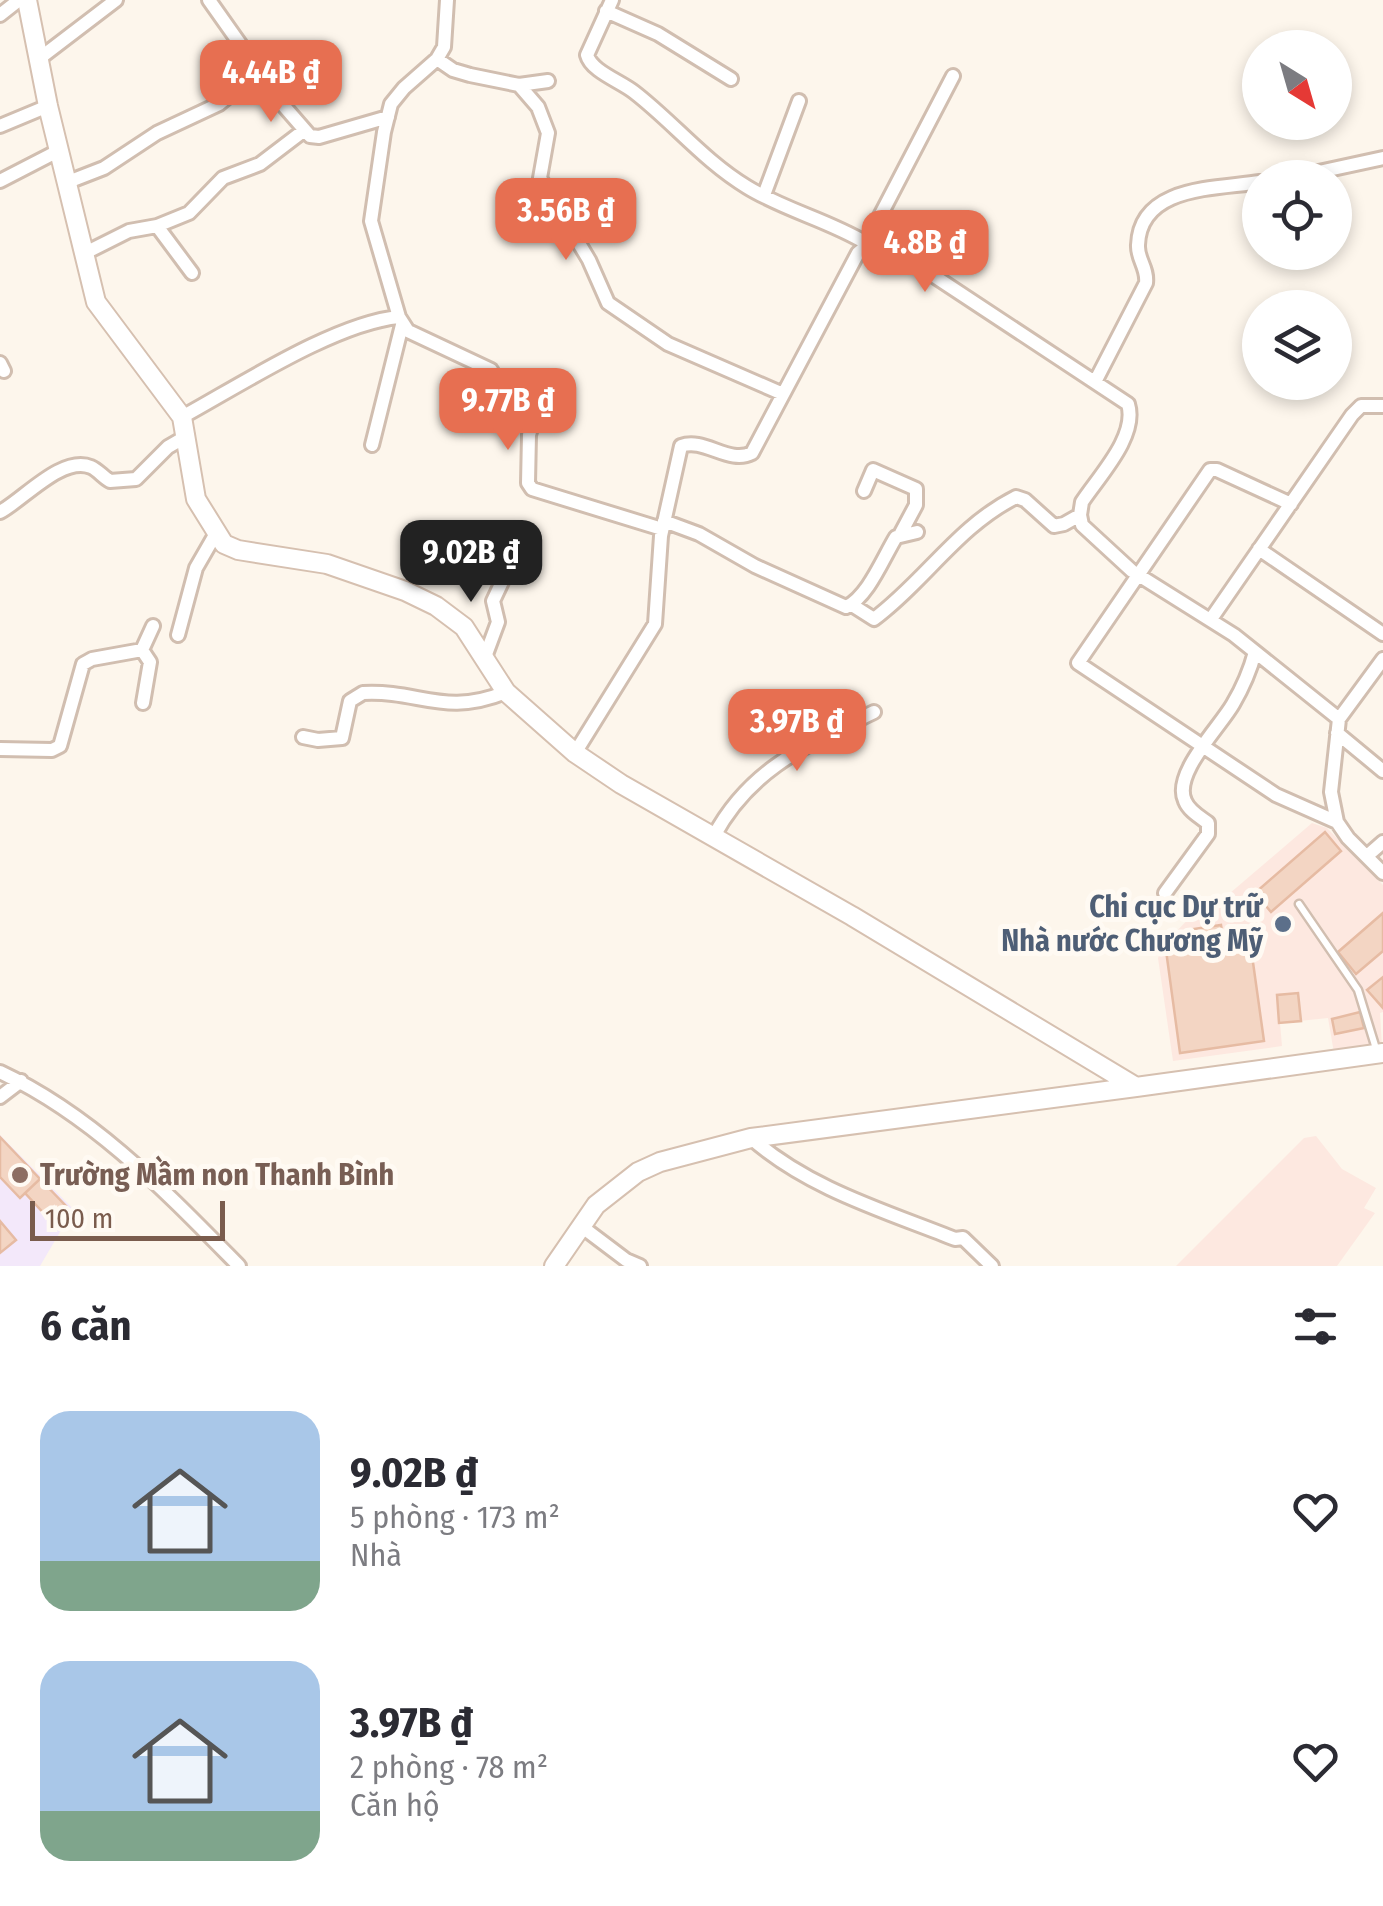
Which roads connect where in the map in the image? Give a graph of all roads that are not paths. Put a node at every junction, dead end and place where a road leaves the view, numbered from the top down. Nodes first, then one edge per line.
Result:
1 (23, 0) edge
2 (116, 0) edge
3 (209, 0) edge
4 (447, 0) edge
5 (609, 6) edge
6 (0, 15) edge
7 (40, 58) junction
8 (436, 59) junction
9 (259, 71) junction
10 (952, 76) dead end
11 (731, 79) dead end
12 (548, 80) dead end
13 (519, 85) junction
14 (799, 102) dead end
15 (48, 106) junction
16 (388, 118) junction
17 (0, 126) edge
18 (302, 132) junction
19 (60, 150) junction
20 (1383, 158) edge
21 (1352, 165) edge
22 (0, 182) edge
23 (68, 182) junction
24 (1242, 185) edge
25 (764, 196) junction
26 (157, 226) junction
27 (866, 243) junction
28 (83, 254) junction
29 (192, 272) dead end
30 (400, 321) junction
31 (1096, 380) junction
32 (782, 394) junction
33 (1383, 406) edge
34 (182, 417) junction
35 (187, 436) junction
36 (372, 445) dead end
37 (864, 490) dead end
38 (1291, 504) junction
39 (0, 512) edge
40 (1080, 515) junction
41 (663, 525) junction
42 (917, 532) dead end
43 (901, 533) junction
44 (215, 534) junction
45 (1259, 549) junction
46 (508, 570) dead end
47 (1138, 574) junction
48 (852, 605) junction
49 (1211, 619) junction
50 (153, 626) dead end
51 (1383, 634) edge
52 (178, 635) dead end
53 (142, 650) junction
54 (1255, 652) junction
55 (486, 658) junction
56 (1383, 659) edge
57 (506, 692) junction
58 (143, 703) dead end
59 (874, 712) dead end
60 (1338, 726) junction
61 (303, 737) dead end
62 (1202, 746) junction
63 (0, 749) edge
64 (575, 753) junction
65 (1383, 771) edge
66 (1337, 822) junction
67 (714, 836) junction
68 (1383, 842) edge
69 (1367, 856) junction
70 (1383, 873) edge
71 (1164, 893) dead end
72 (1298, 904) dead end
73 (1380, 1053) edge
74 (0, 1072) edge
75 (21, 1082) junction
76 (1136, 1087) junction
77 (0, 1097) edge
78 (751, 1138) junction
79 (581, 1226) junction
80 (239, 1266) edge
81 (554, 1266) edge
82 (640, 1266) edge
83 (992, 1266) edge

1 - 6 street
1 - 7 main road
2 - 7 street
3 - 9 street
4 - 8 street
5 - 11 street
5 - 25 street
7 - 15 main road
8 - 13 street
8 - 16 street
9 - 18 street
9 - 23 street
10 - 27 street
12 - 13 street
13 - 32 street
14 - 25 street
15 - 17 street
15 - 19 main road
16 - 18 street
16 - 30 street
18 - 26 street
19 - 22 street
19 - 23 main road
20 - 21 street
23 - 28 main road
24 - 31 street
25 - 27 street
26 - 28 street
26 - 29 street
27 - 31 street
27 - 32 street
28 - 34 main road
30 - 34 street
30 - 36 street
30 - 41 street
31 - 40 street
32 - 41 street
33 - 38 street
34 - 35 main road
35 - 39 street
35 - 44 main road
37 - 43 street
38 - 45 street
38 - 47 street
40 - 47 street
40 - 48 street
41 - 48 street
41 - 64 street
42 - 43 street
43 - 48 street
44 - 52 street
44 - 55 main road
45 - 49 street
45 - 51 street
46 - 55 street
47 - 49 street
47 - 62 street
49 - 54 street
50 - 53 street
53 - 58 street
53 - 63 street
54 - 60 street
54 - 62 street
55 - 57 main road
56 - 60 street
57 - 61 street
57 - 64 main road
59 - 67 street
60 - 65 street
60 - 66 street
62 - 66 street
62 - 71 street
64 - 67 main road
66 - 69 street
67 - 76 main road
68 - 69 street
69 - 70 street
72 - 73 lane
73 - 76 main road
74 - 75 street
75 - 77 street
75 - 80 street
76 - 78 main road
78 - 79 main road
78 - 83 street
79 - 81 main road
79 - 82 street

